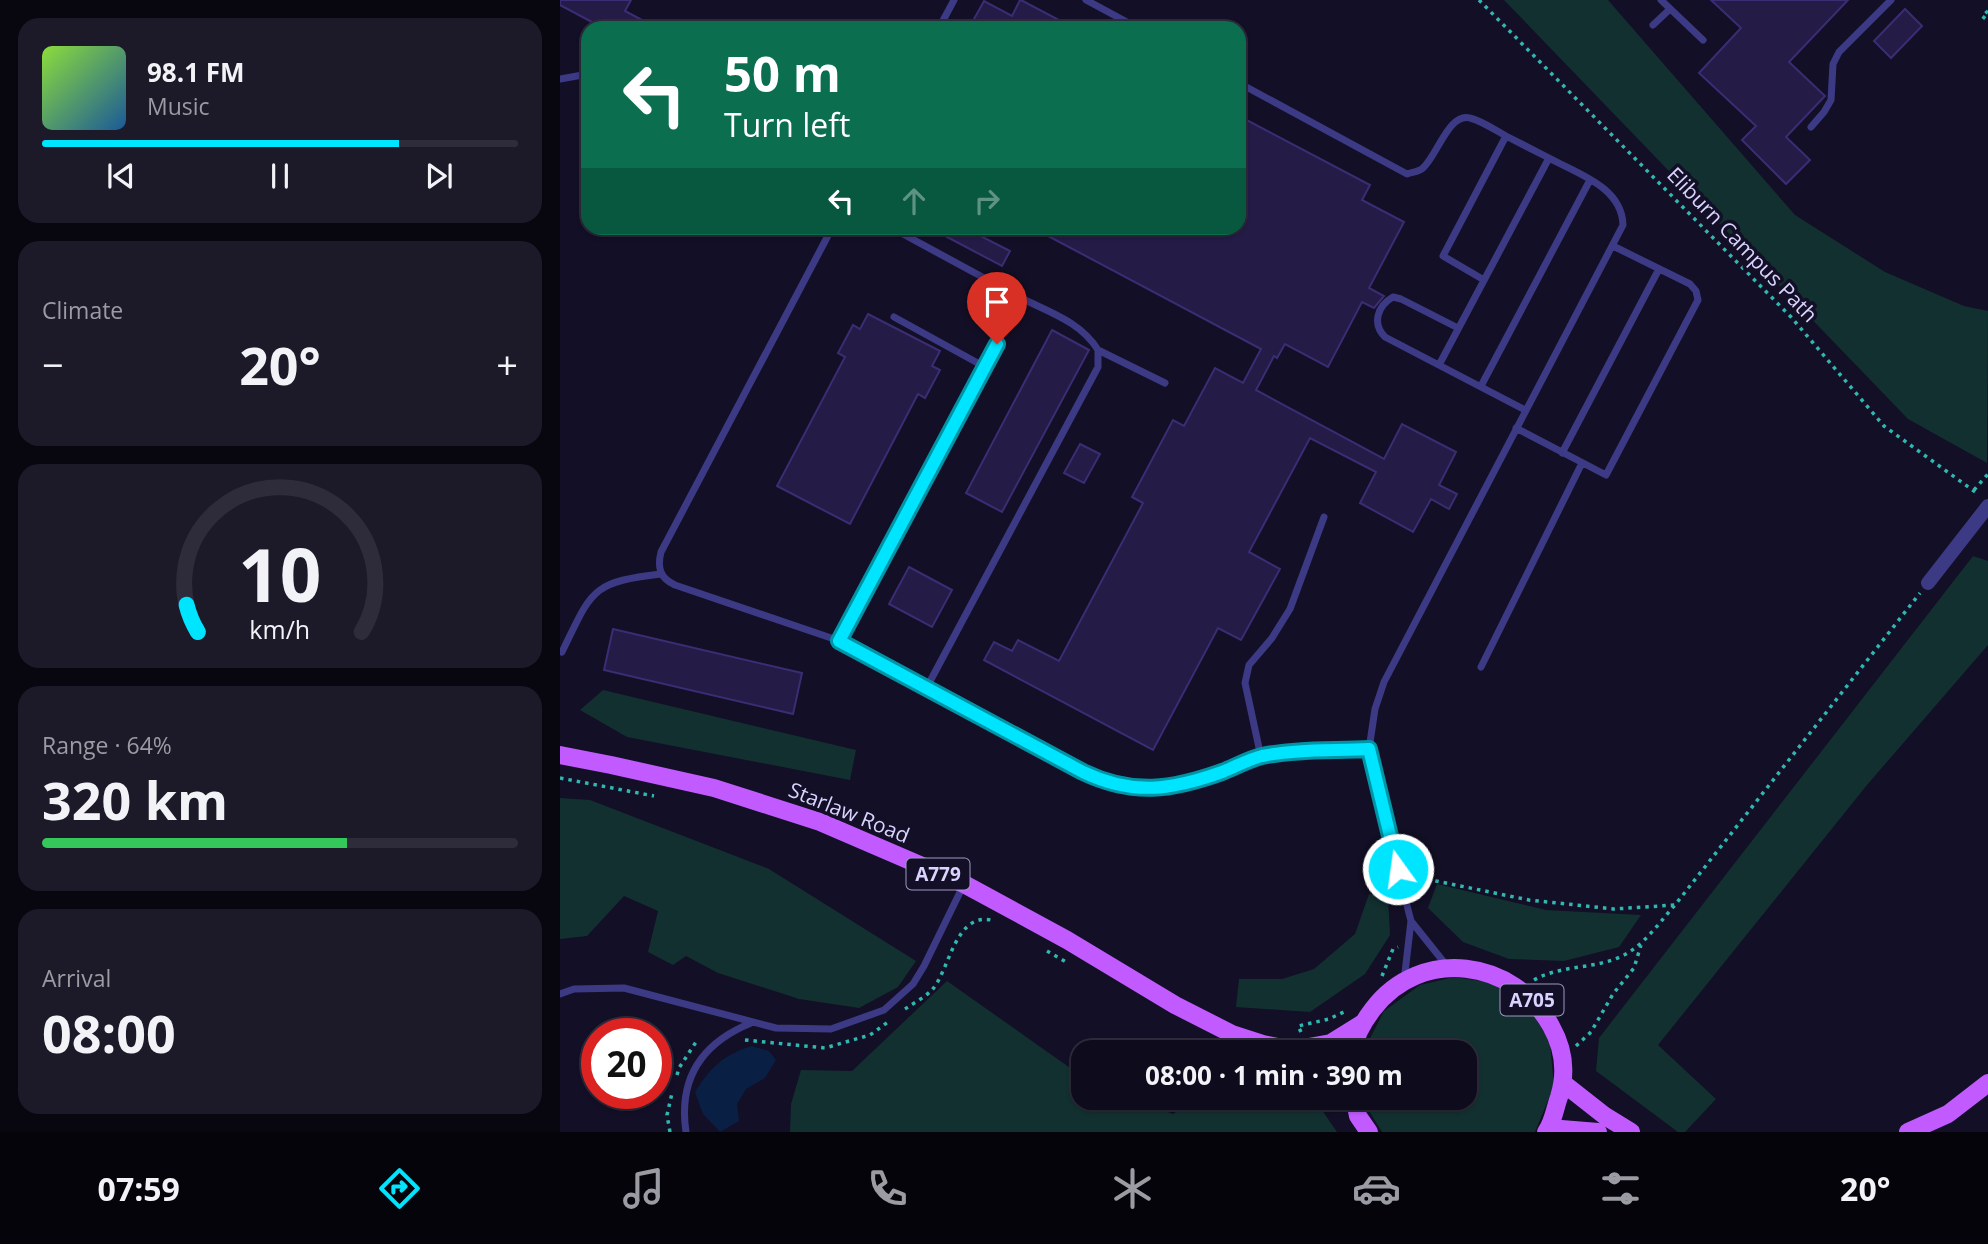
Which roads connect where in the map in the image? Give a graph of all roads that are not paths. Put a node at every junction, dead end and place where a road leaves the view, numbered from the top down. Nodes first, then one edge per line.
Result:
1 (954, 0) edge
2 (1086, 0) edge
3 (1661, 0) edge
4 (1890, 1) edge
5 (1670, 9) junction
6 (943, 21) edge
7 (1125, 21) edge
8 (1653, 25) dead end
9 (1703, 40) dead end
10 (581, 75) edge
11 (560, 79) edge
12 (1246, 87) edge
13 (1811, 127) dead end
14 (1506, 136) junction
15 (1549, 158) junction
16 (1590, 180) junction
17 (828, 235) edge
18 (905, 235) edge
19 (1613, 246) junction
20 (1659, 269) junction
21 (1484, 280) junction
22 (1021, 299) junction
23 (894, 317) dead end
24 (1458, 328) junction
25 (1098, 350) junction
26 (1439, 365) junction
27 (985, 367) junction
28 (1165, 383) dead end
29 (1480, 386) junction
30 (1525, 411) junction
31 (1517, 428) junction
32 (1562, 453) junction
33 (1583, 463) junction
34 (1984, 501) edge
35 (1324, 517) dead end
36 (661, 574) junction
37 (1928, 583) road end
38 (839, 641) junction
39 (562, 652) dead end
40 (1481, 667) dead end
41 (928, 687) junction
42 (1369, 749) junction
43 (560, 755) edge
44 (1261, 757) junction
45 (964, 884) junction
46 (1411, 921) junction
47 (1448, 968) junction
48 (1404, 981) junction
49 (560, 995) edge
50 (751, 1023) junction
51 (1363, 1023) junction
52 (1252, 1040) edge
53 (1336, 1040) edge
54 (1357, 1040) edge
55 (1563, 1083) junction
56 (1988, 1083) edge
57 (1353, 1110) edge
58 (1357, 1110) edge
59 (1358, 1116) junction
60 (1548, 1130) edge
61 (686, 1132) edge
62 (1369, 1132) edge
63 (1598, 1132) edge
64 (1632, 1132) edge
65 (1908, 1132) edge

1 - 6 lane
2 - 7 lane
3 - 5 lane
4 - 13 lane
5 - 8 lane
5 - 9 lane
10 - 11 lane
12 - 14 lane
14 - 15 lane
14 - 21 lane
15 - 16 lane
15 - 21 lane
16 - 19 lane
16 - 29 lane
17 - 36 lane
18 - 22 lane
19 - 20 lane
19 - 30 lane
20 - 32 lane
20 - 33 lane
21 - 24 lane
22 - 25 lane
22 - 27 lane
23 - 27 lane
24 - 26 lane
24 - 26 lane
25 - 28 lane
25 - 41 lane
26 - 29 lane
27 - 38 lane
29 - 30 lane
30 - 31 lane
31 - 32 lane
31 - 42 lane
32 - 33 lane
33 - 40 lane
34 - 37 street
35 - 44 lane
36 - 38 lane
36 - 39 lane
38 - 41 lane
41 - 44 lane
42 - 44 lane
42 - 46 lane
43 - 45 main road, Starlaw Road / A779
45 - 50 lane
45 - 52 main road, Starlaw Road / A779
46 - 47 lane
46 - 48 lane
47 - 48 main road, A705
47 - 55 main road, A705
48 - 51 main road, A705
49 - 50 lane
50 - 61 lane
51 - 53 main road
51 - 54 main road, A705
55 - 60 main road, A705
55 - 64 main road
56 - 65 main road
57 - 59 main road
58 - 59 main road
59 - 62 main road
60 - 63 main road, A705

